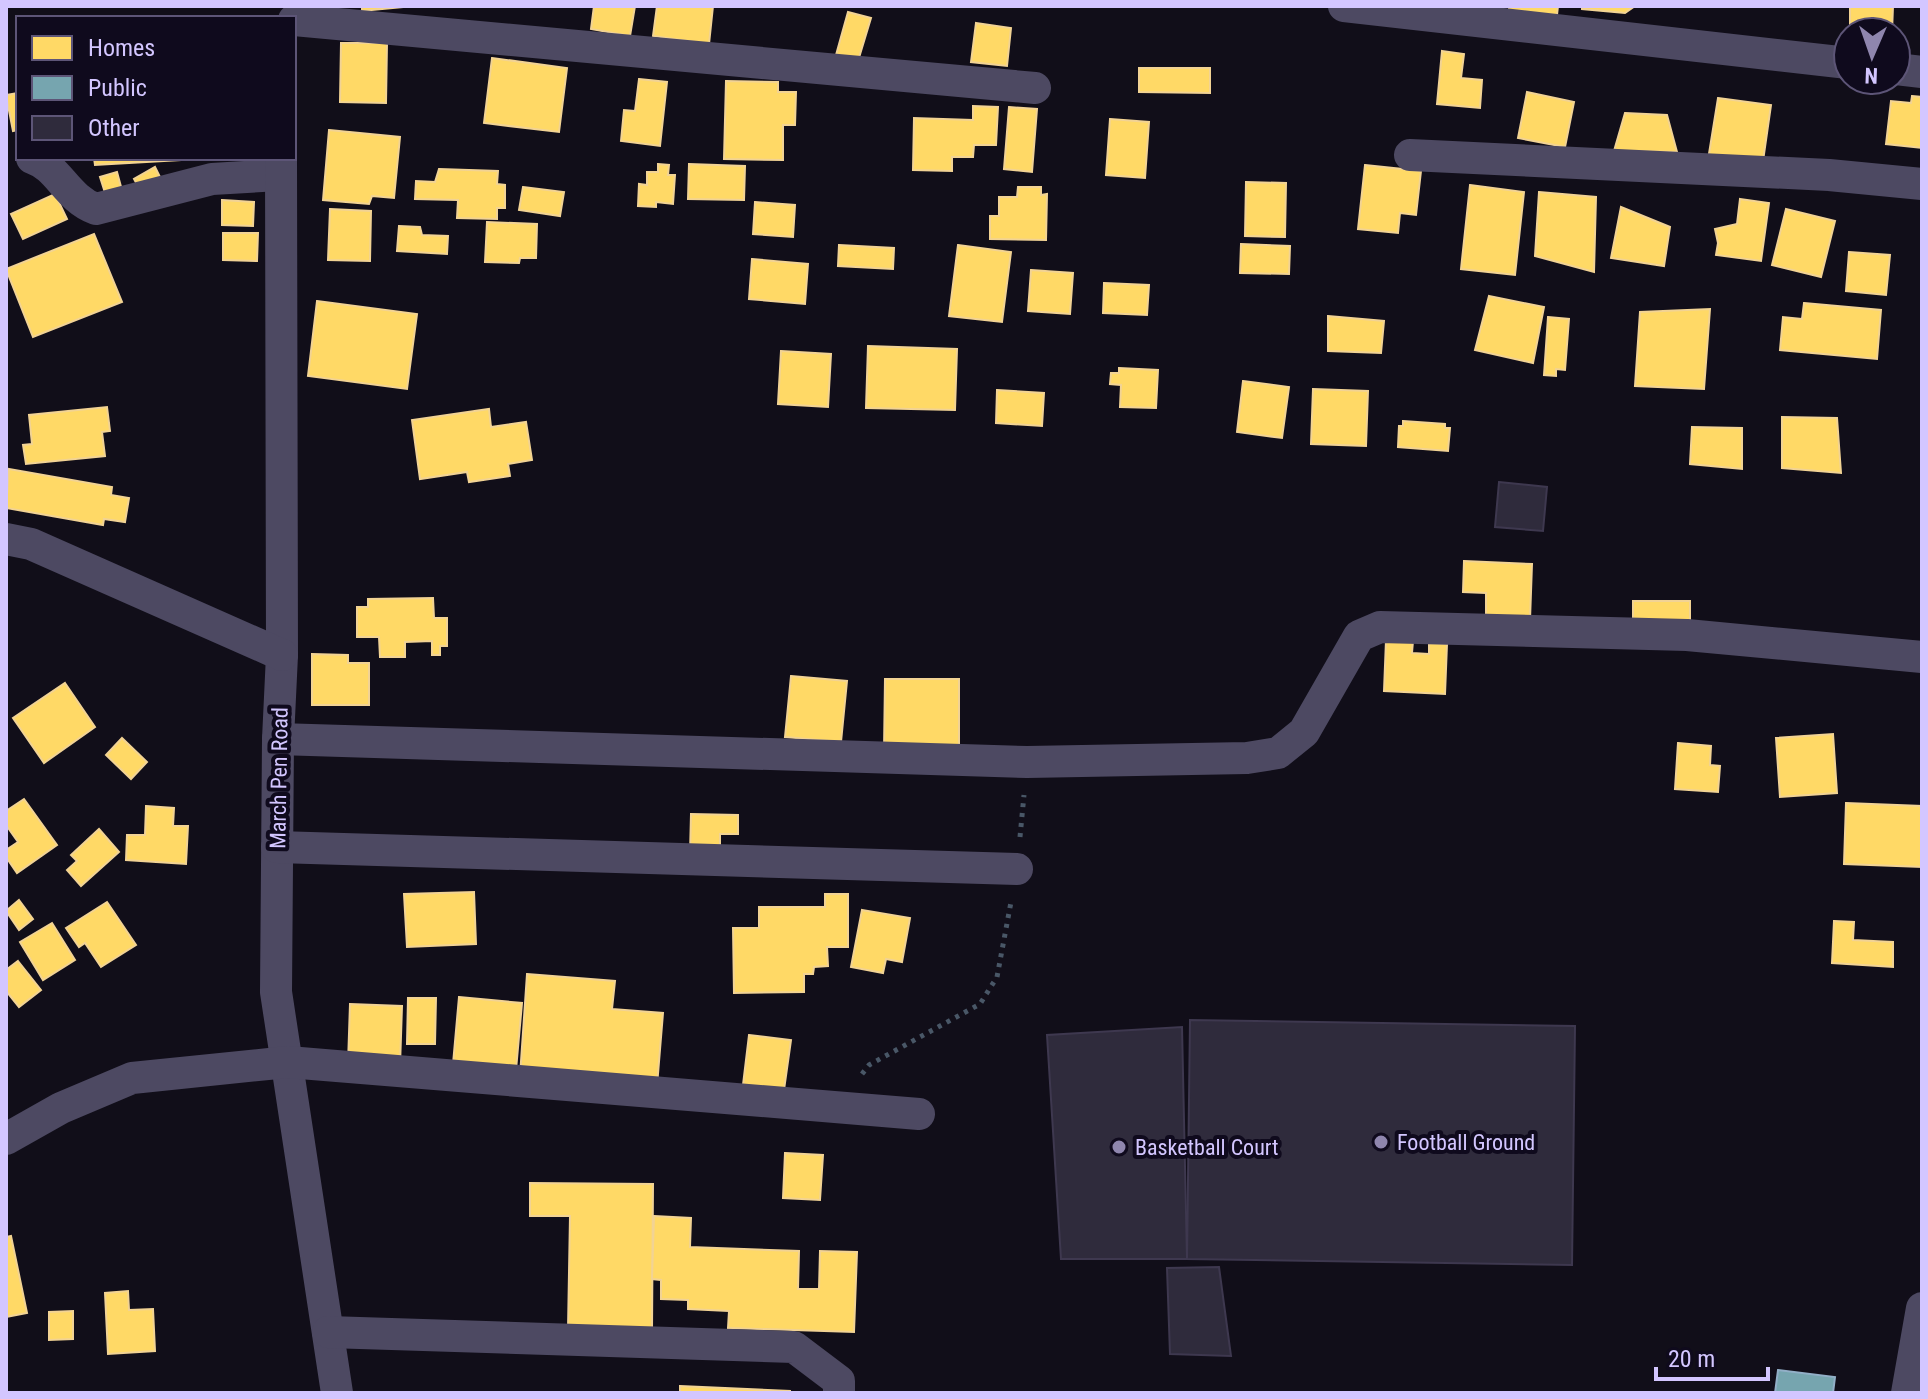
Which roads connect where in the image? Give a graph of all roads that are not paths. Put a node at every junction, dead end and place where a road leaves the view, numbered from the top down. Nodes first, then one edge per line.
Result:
1 (1344, 6) edge
2 (296, 19) edge
3 (1832, 61) edge
4 (1035, 88) dead end
5 (1410, 155) dead end
6 (38, 160) edge
7 (280, 166) edge
8 (1922, 184) edge
9 (6, 539) edge
10 (282, 655) junction
11 (1922, 657) edge
12 (278, 739) junction
13 (277, 847) junction
14 (1017, 869) road end
15 (288, 1062) junction
16 (919, 1114) dead end
17 (6, 1139) edge
18 (1922, 1308) edge
19 (328, 1332) junction
20 (337, 1393) edge
21 (839, 1393) edge
22 (1907, 1393) edge

1 - 3 street
2 - 4 street
5 - 8 street
6 - 7 street
7 - 10 street, March Pen Road
9 - 10 street
10 - 12 street, March Pen Road
11 - 12 street
12 - 13 street, March Pen Road
13 - 14 street
13 - 15 street, March Pen Road
15 - 16 street
15 - 17 street
15 - 19 street, March Pen Road
18 - 22 street
19 - 20 street, March Pen Road
19 - 21 street

